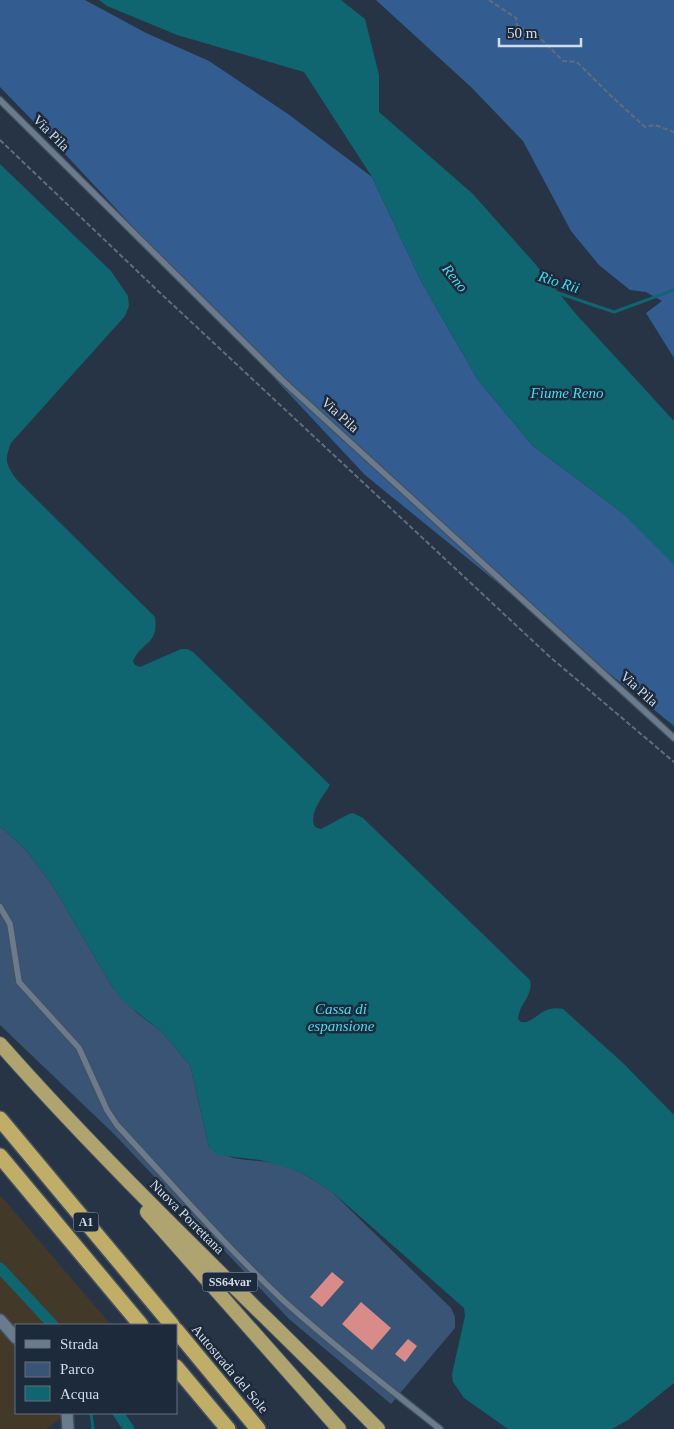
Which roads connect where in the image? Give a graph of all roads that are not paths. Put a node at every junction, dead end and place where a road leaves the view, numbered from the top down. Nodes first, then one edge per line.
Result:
1 (0, 100) edge
2 (674, 738) edge
3 (0, 907) edge
4 (0, 1044) edge
5 (0, 1119) edge
6 (83, 1134) junction
7 (0, 1156) edge
8 (0, 1320) edge
9 (140, 1324) edge
10 (171, 1324) edge
11 (178, 1332) edge
12 (15, 1337) edge
13 (178, 1369) edge
14 (67, 1414) edge
15 (68, 1429) edge
16 (228, 1429) edge
17 (258, 1429) edge
18 (339, 1429) edge
19 (378, 1429) edge
20 (440, 1429) edge

1 - 2 lane, Via Pila
3 - 20 lane
4 - 6 highway, Nuova Porrettana / SS64var
5 - 10 highway, Autostrada del Sole / A1
6 - 18 highway
6 - 19 highway, Nuova Porrettana / SS64var
7 - 9 highway, A1
8 - 12 street
11 - 17 highway, Autostrada del Sole
13 - 16 highway
14 - 15 street

